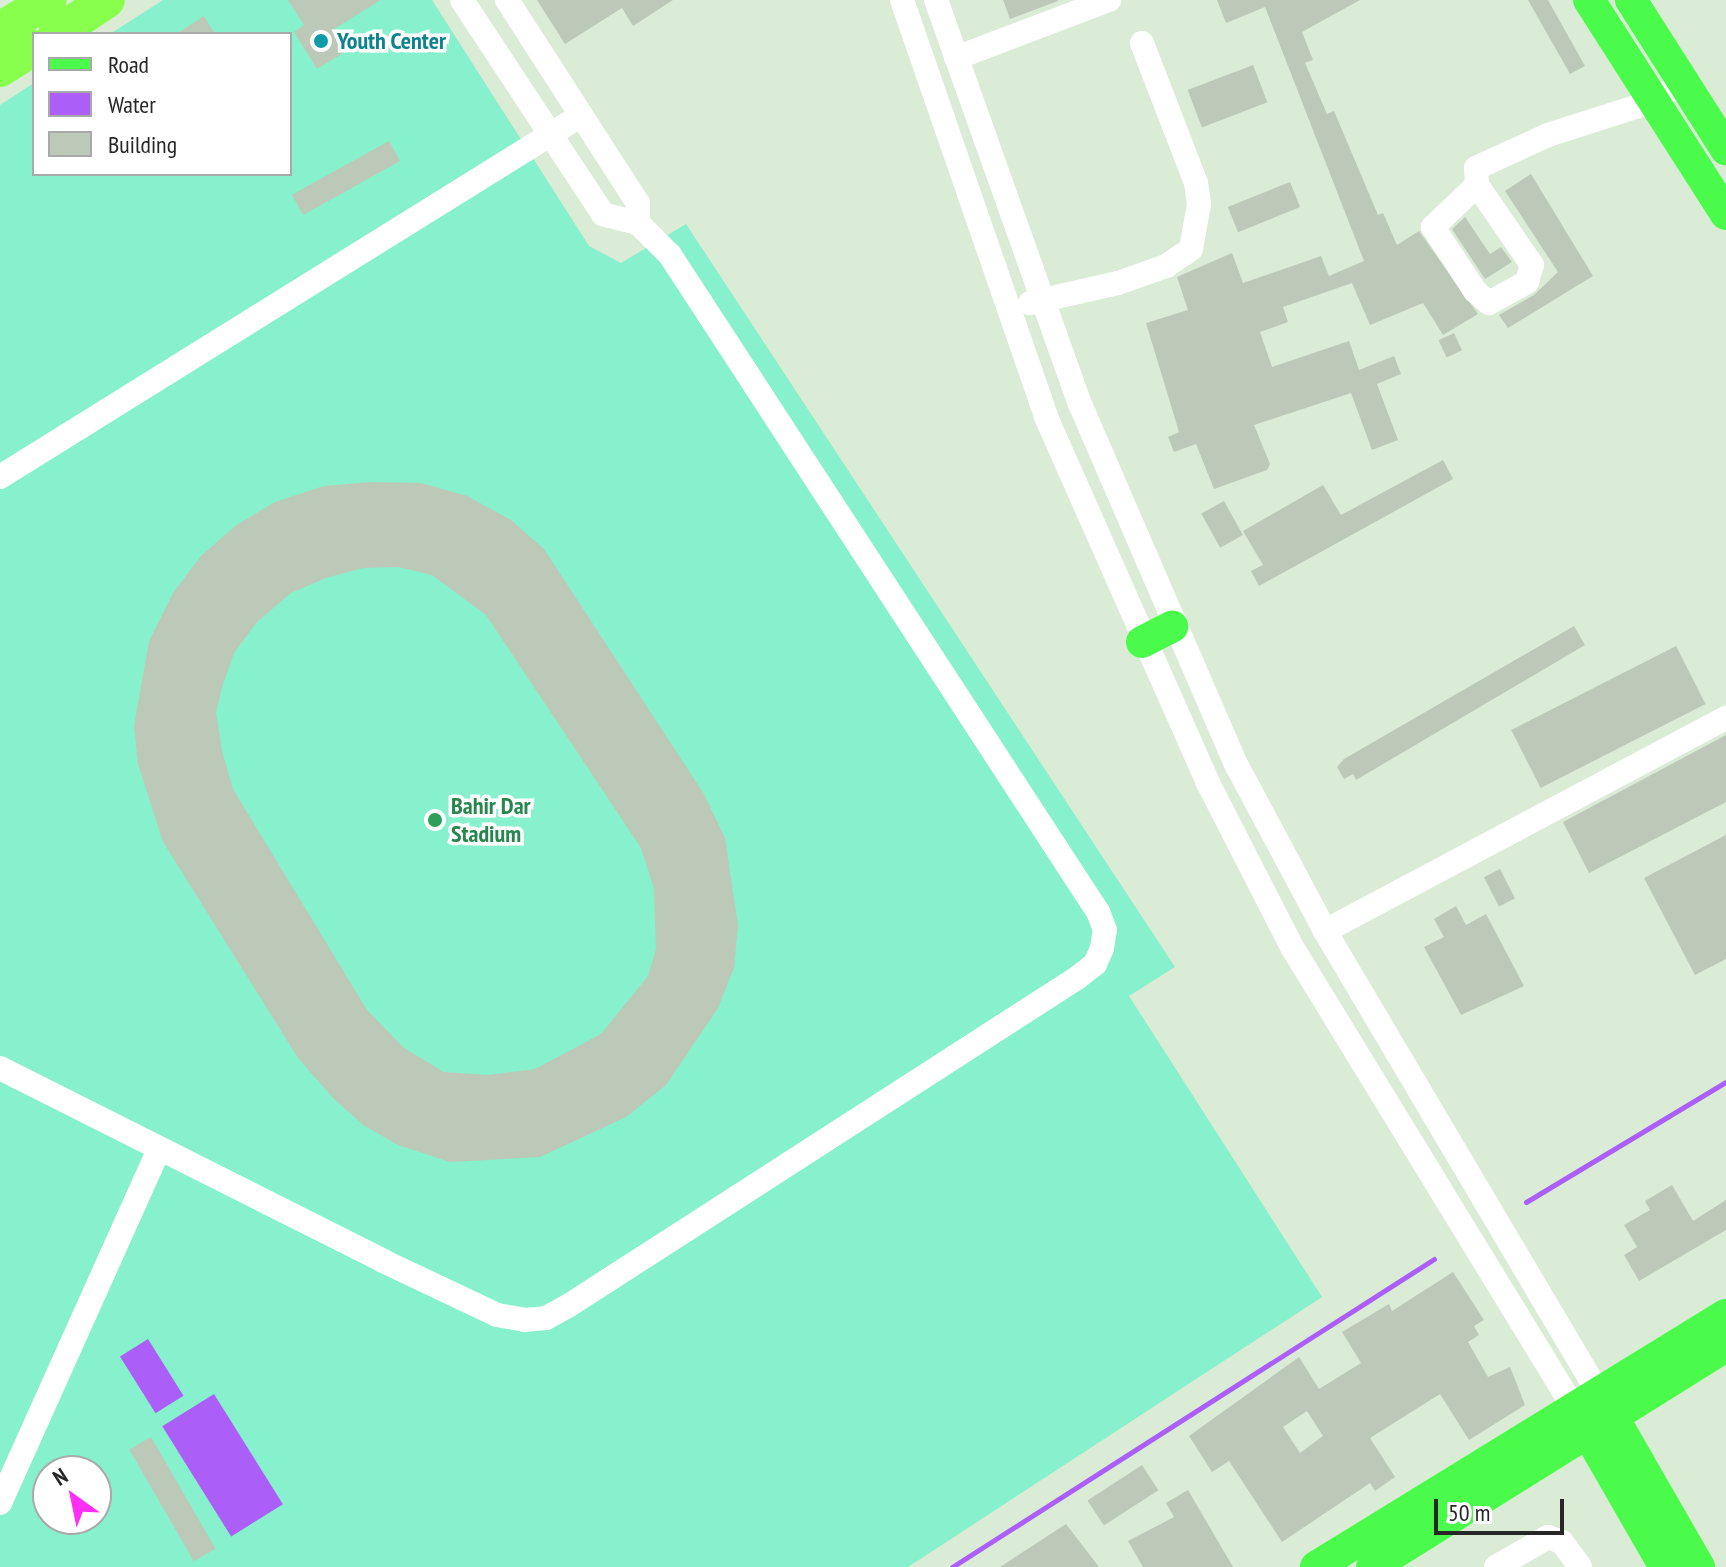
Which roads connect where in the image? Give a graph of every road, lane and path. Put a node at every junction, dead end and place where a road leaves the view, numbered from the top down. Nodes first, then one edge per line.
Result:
1 (107, 0) edge
2 (462, 0) edge
3 (507, 0) edge
4 (902, 0) edge
5 (936, 0) edge
6 (1109, 0) edge
7 (1589, 0) edge
8 (1631, 0) edge
9 (59, 14) edge
10 (0, 30) edge
11 (1142, 43) dead end
12 (32, 49) edge
13 (956, 58) junction
14 (0, 69) edge
15 (1683, 82) junction
16 (1654, 101) junction
17 (580, 116) junction
18 (549, 134) junction
19 (1726, 149) edge
20 (1477, 185) junction
21 (1726, 214) edge
22 (638, 223) junction
23 (1042, 299) junction
24 (1008, 311) junction
25 (0, 477) edge
26 (1172, 627) junction
27 (1142, 642) junction
28 (1726, 718) edge
29 (1325, 931) junction
30 (0, 1068) edge
31 (159, 1149) junction
32 (1726, 1315) edge
33 (1726, 1346) edge
34 (1593, 1412) junction
35 (0, 1503) edge
36 (1316, 1567) edge
37 (1372, 1567) edge
38 (1496, 1567) edge
39 (1580, 1567) edge
40 (1665, 1567) edge
41 (1699, 1567) edge

1 - 9 highway
2 - 18 street
3 - 17 street
4 - 24 street
5 - 13 street
6 - 13 street
7 - 16 main road
8 - 15 main road
9 - 10 highway
11 - 23 street
12 - 14 highway
13 - 23 street
15 - 16 street
15 - 19 main road
16 - 20 street
16 - 21 main road
17 - 18 street
17 - 22 street
18 - 22 street
18 - 25 street
20 - 20 street
22 - 31 street
23 - 24 street
23 - 26 street
24 - 27 street
26 - 27 main road
26 - 29 street
27 - 34 street
28 - 29 street
29 - 34 street
30 - 31 street
31 - 35 street
32 - 34 main road
33 - 34 main road
34 - 36 main road
34 - 37 main road
34 - 40 main road
34 - 41 main road
38 - 39 street

